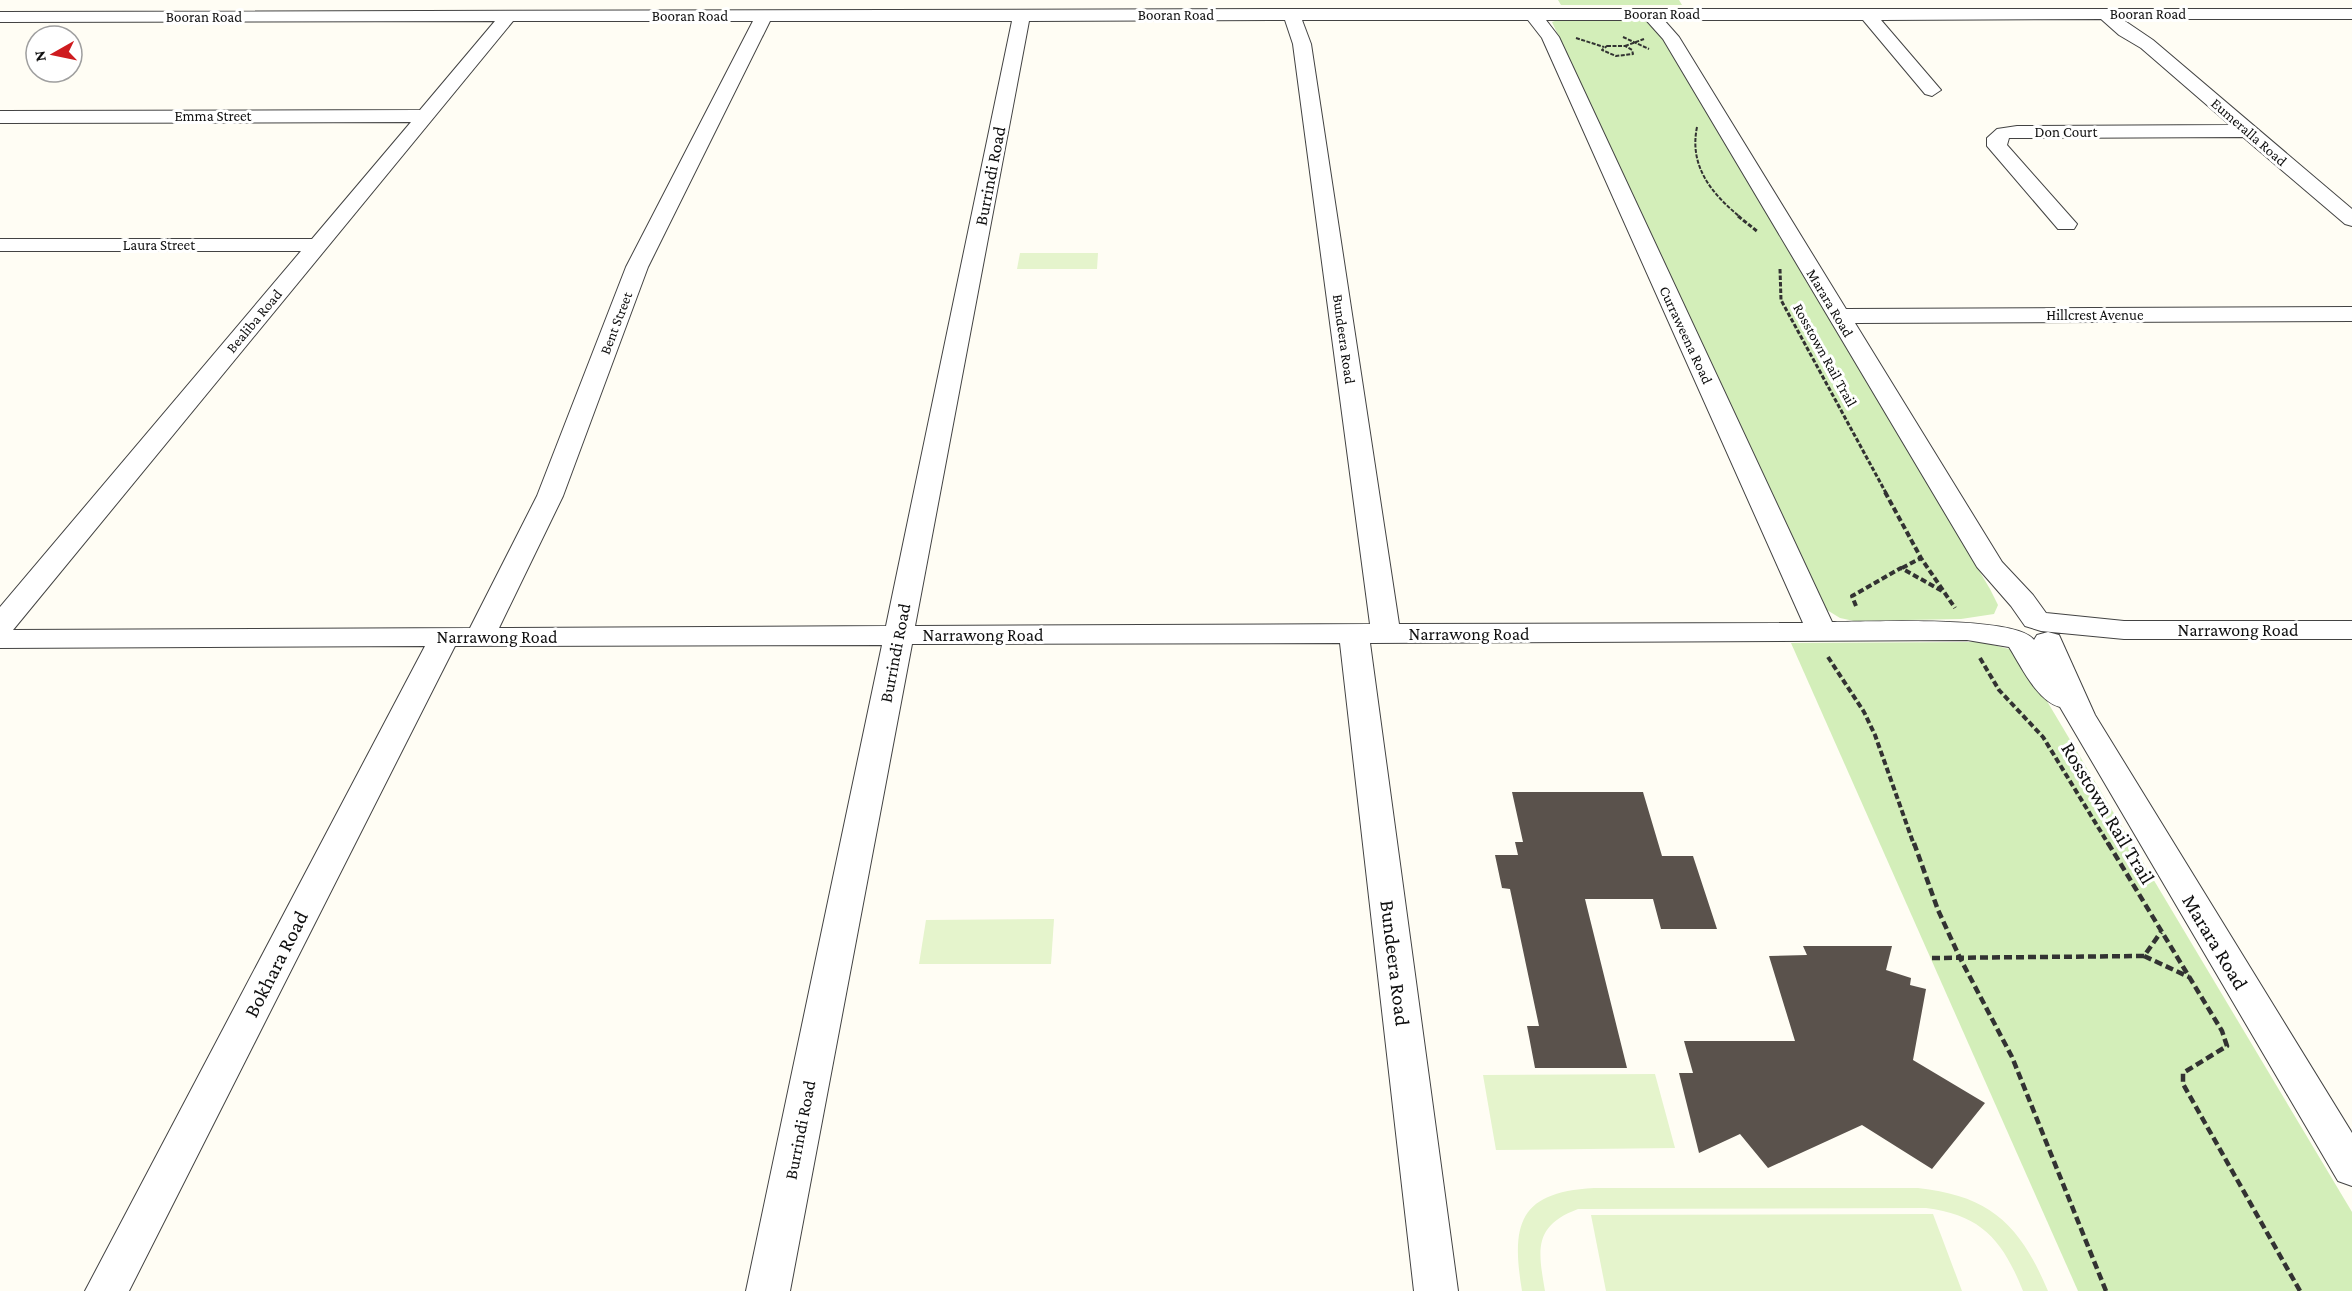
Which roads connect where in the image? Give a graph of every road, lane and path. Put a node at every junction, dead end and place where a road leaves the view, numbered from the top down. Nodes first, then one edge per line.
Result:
1 (395, 0) edge
2 (400, 0) edge
3 (656, 0) edge
4 (1940, 0) edge
5 (2185, 0) edge
6 (1161, 7) edge
7 (1430, 7) edge
8 (1695, 7) edge
9 (904, 8) edge
10 (644, 11) edge
11 (1298, 14) junction
12 (1538, 14) junction
13 (1656, 14) junction
14 (1867, 14) junction
15 (1954, 14) junction
16 (2110, 14) junction
17 (2203, 14) junction
18 (765, 15) junction
19 (1022, 15) junction
20 (381, 16) junction
21 (509, 16) junction
22 (2349, 16) edge
23 (0, 17) edge
24 (1620, 36) dead end
25 (1625, 46) joint
26 (1657, 55) dead end
27 (1932, 90) dead end
28 (426, 116) junction
29 (0, 117) edge
30 (1698, 121) dead end
31 (2248, 131) junction
32 (2352, 220) edge
33 (2066, 224) dead end
34 (1763, 236) dead end
35 (0, 245) edge
36 (318, 245) junction
37 (1778, 262) dead end
38 (2352, 314) edge
39 (1838, 316) junction
40 (1920, 558) junction
41 (1901, 568) junction
42 (1947, 594) junction
43 (1856, 606) dead end
44 (0, 626) edge
45 (2028, 630) junction
46 (2352, 630) edge
47 (1967, 631) junction
48 (1813, 632) junction
49 (1370, 634) junction
50 (898, 635) junction
51 (480, 637) junction
52 (444, 638) junction
53 (0, 639) edge
54 (2161, 932) junction
55 (2144, 956) junction
56 (1932, 958) dead end
57 (1959, 958) junction
58 (2190, 978) junction
59 (2352, 1170) edge
60 (107, 1291) edge
61 (768, 1291) edge
62 (1436, 1291) edge
63 (2106, 1291) edge
64 (2300, 1291) edge

1 - 20 street
2 - 20 street
3 - 10 street
4 - 15 street
5 - 17 street
6 - 11 street, Booran Road
6 - 19 street, Booran Road
7 - 11 street, Booran Road
7 - 12 street, Booran Road
8 - 13 street, Booran Road
8 - 14 street, Booran Road
9 - 18 street, Booran Road
9 - 19 street, Booran Road
10 - 18 street, Booran Road
10 - 21 street, Booran Road
11 - 49 street, Bundeera Road
12 - 13 street, Booran Road
12 - 48 street, Curraweena Road
13 - 39 street, Marara Road
14 - 15 street, Booran Road
14 - 27 street
15 - 16 street, Booran Road
16 - 17 street, Booran Road
16 - 31 street, Eumeralla Road
17 - 22 street, Booran Road
18 - 51 street, Bent Street
19 - 50 street, Burrindi Road
20 - 21 street, Booran Road
20 - 23 street, Booran Road
21 - 28 street, Bealiba Road
24 - 26 path
25 - 25 path
28 - 29 street, Emma Street
28 - 36 street, Bealiba Road
30 - 34 path
31 - 32 street, Eumeralla Road
31 - 33 street, Don Court
35 - 36 street, Laura Street
36 - 44 street, Bealiba Road
37 - 40 path, Rosstown Rail Trail
38 - 39 street, Hillcrest Avenue
39 - 45 street, Marara Road
40 - 41 path
40 - 42 path, Rosstown Rail Trail
41 - 42 path
41 - 43 path
42 - 47 path, Rosstown Rail Trail
45 - 46 street, Narrawong Road
45 - 47 street, Narrawong Road
45 - 59 street, Marara Road
47 - 48 street, Narrawong Road
47 - 54 path, Rosstown Rail Trail
48 - 49 street, Narrawong Road
48 - 57 path
49 - 50 street, Narrawong Road
49 - 62 street, Bundeera Road
50 - 51 street, Narrawong Road
50 - 61 street, Burrindi Road
51 - 52 street, Narrawong Road
52 - 53 street, Narrawong Road
52 - 60 street, Bokhara Road
54 - 55 path
54 - 58 path, Rosstown Rail Trail
55 - 57 path
55 - 58 path
56 - 57 path
57 - 63 path
58 - 64 path, Rosstown Rail Trail

